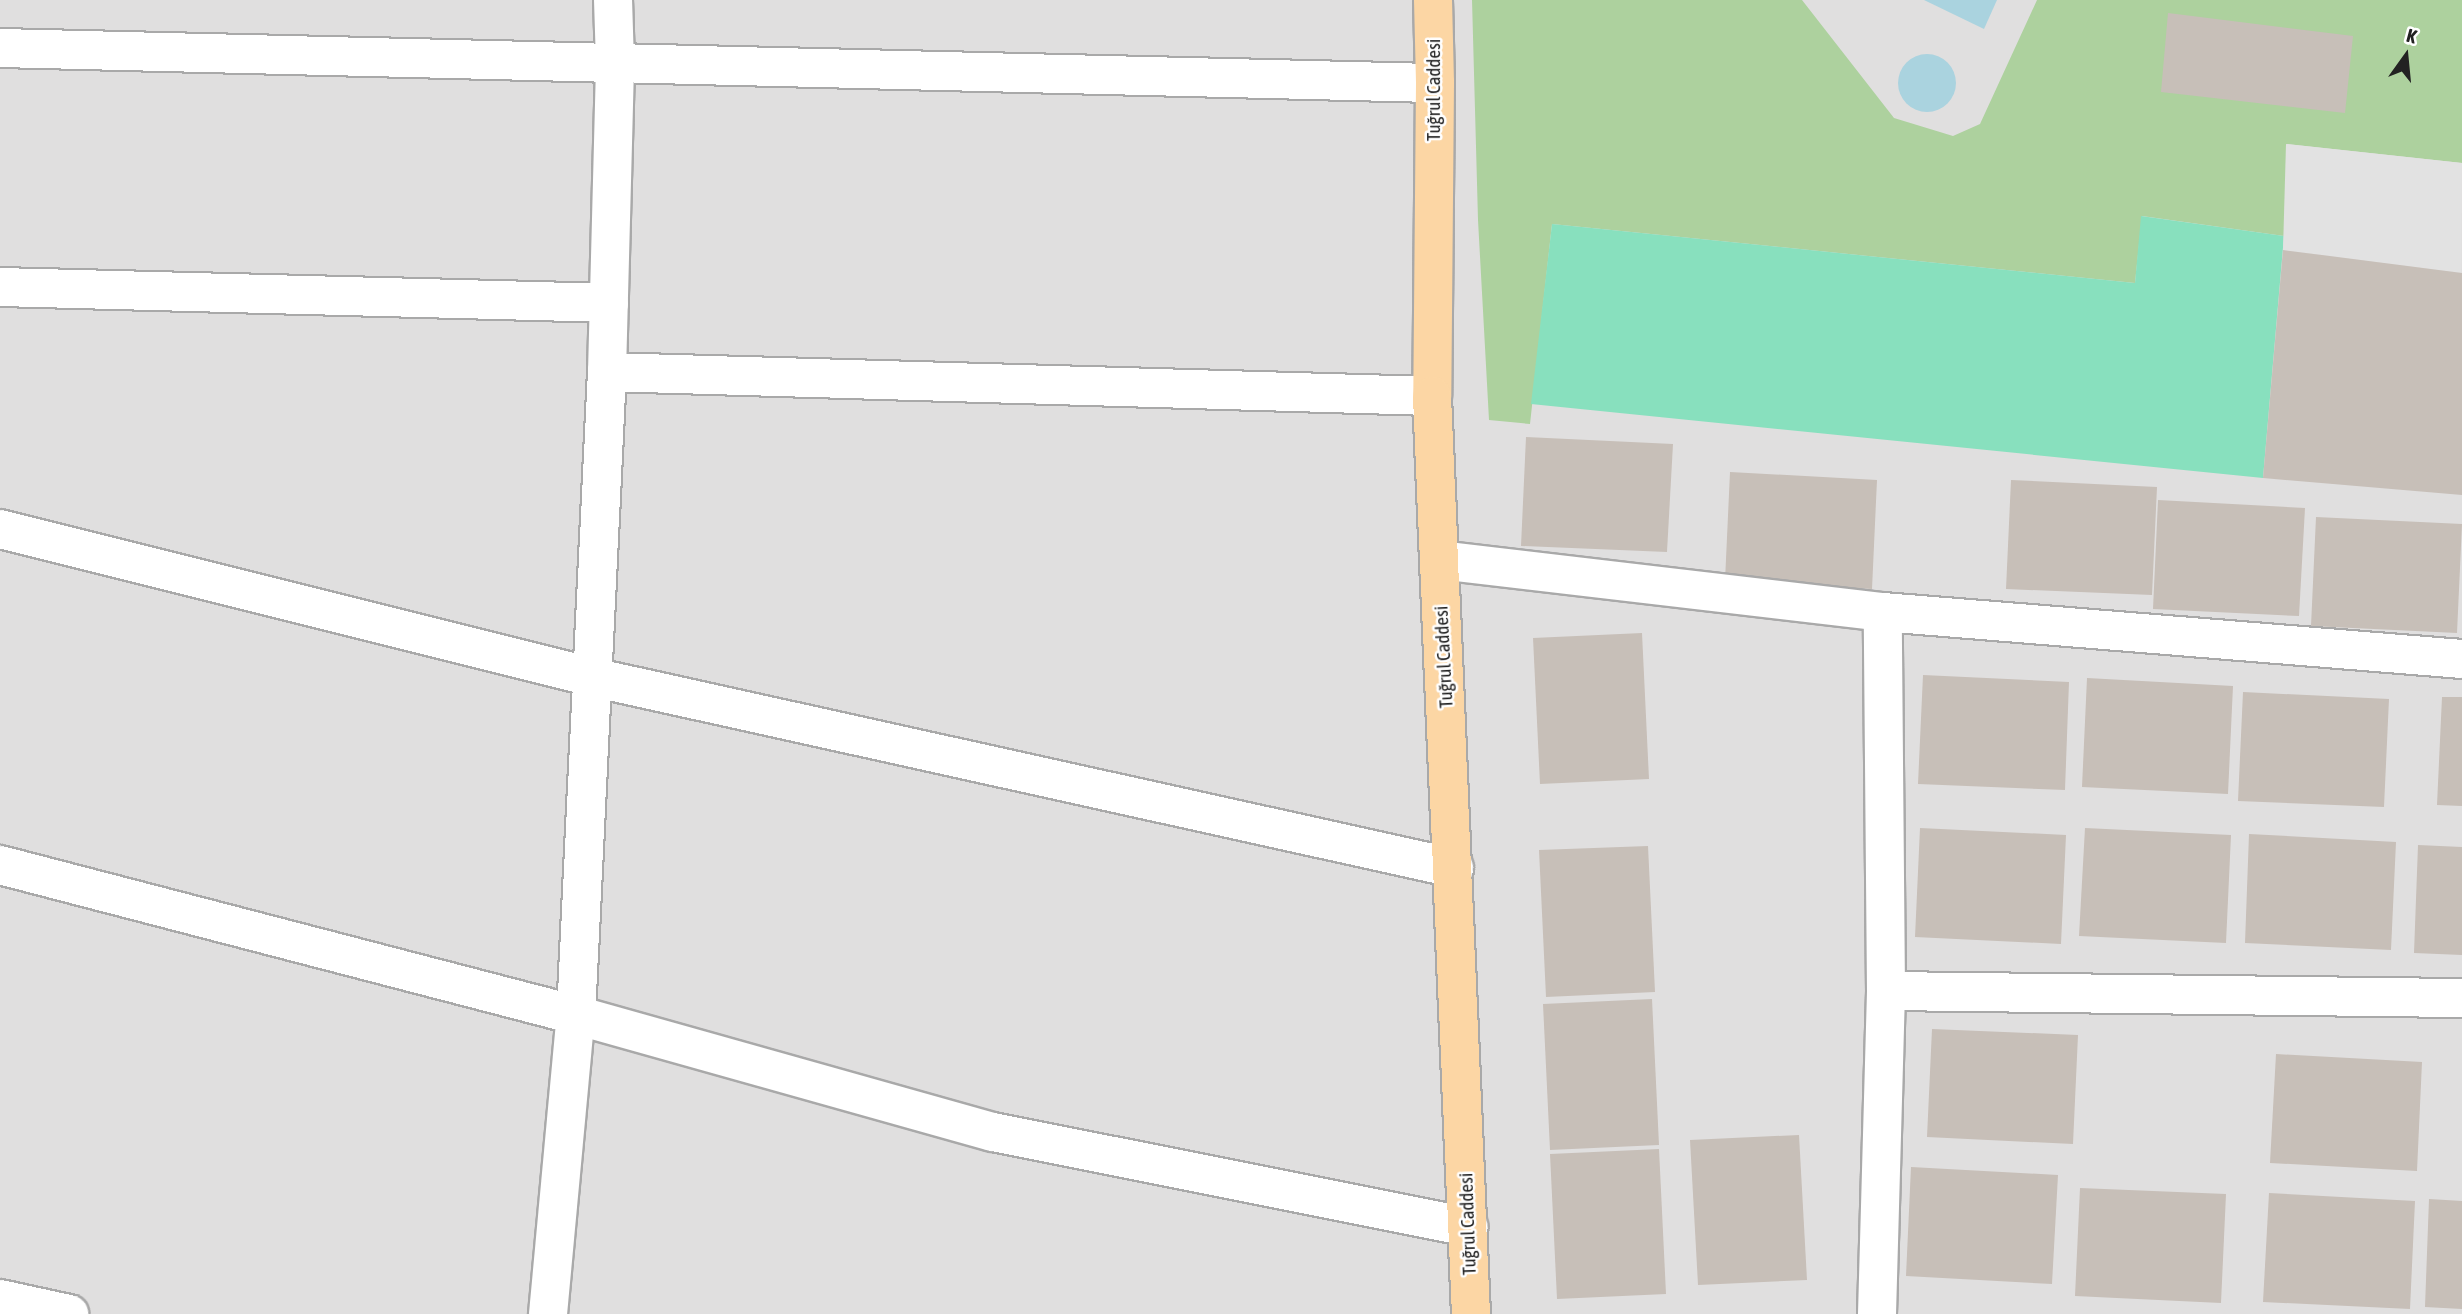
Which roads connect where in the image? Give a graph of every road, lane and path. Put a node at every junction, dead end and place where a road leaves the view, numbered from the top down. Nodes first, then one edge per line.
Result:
1 (613, 0) edge
2 (1433, 0) edge
3 (0, 48) edge
4 (615, 63) junction
5 (1436, 83) junction
6 (0, 287) edge
7 (609, 303) junction
8 (607, 372) junction
9 (1433, 396) junction
10 (0, 529) edge
11 (1440, 561) junction
12 (1883, 612) junction
13 (2462, 659) edge
14 (592, 677) junction
15 (0, 865) edge
16 (1454, 868) junction
17 (1886, 991) junction
18 (2462, 998) edge
19 (576, 1015) junction
20 (1469, 1227) junction
21 (0, 1299) edge
22 (69, 1314) edge
23 (548, 1314) edge
24 (1471, 1314) edge
25 (1877, 1314) edge

1 - 4 street
2 - 5 main road, Tuğrul Caddesi
3 - 4 street
4 - 5 street
4 - 7 street
5 - 9 main road, Tuğrul Caddesi
6 - 7 street
7 - 8 street
8 - 9 street
8 - 14 street
9 - 11 main road, Tuğrul Caddesi
10 - 14 street
11 - 12 street
11 - 16 main road, Tuğrul Caddesi
12 - 13 street
12 - 17 street
14 - 16 street
14 - 19 street
15 - 19 street
16 - 20 main road, Tuğrul Caddesi
17 - 18 street
17 - 25 street
19 - 20 street
19 - 23 street
20 - 24 main road, Tuğrul Caddesi
21 - 22 street

